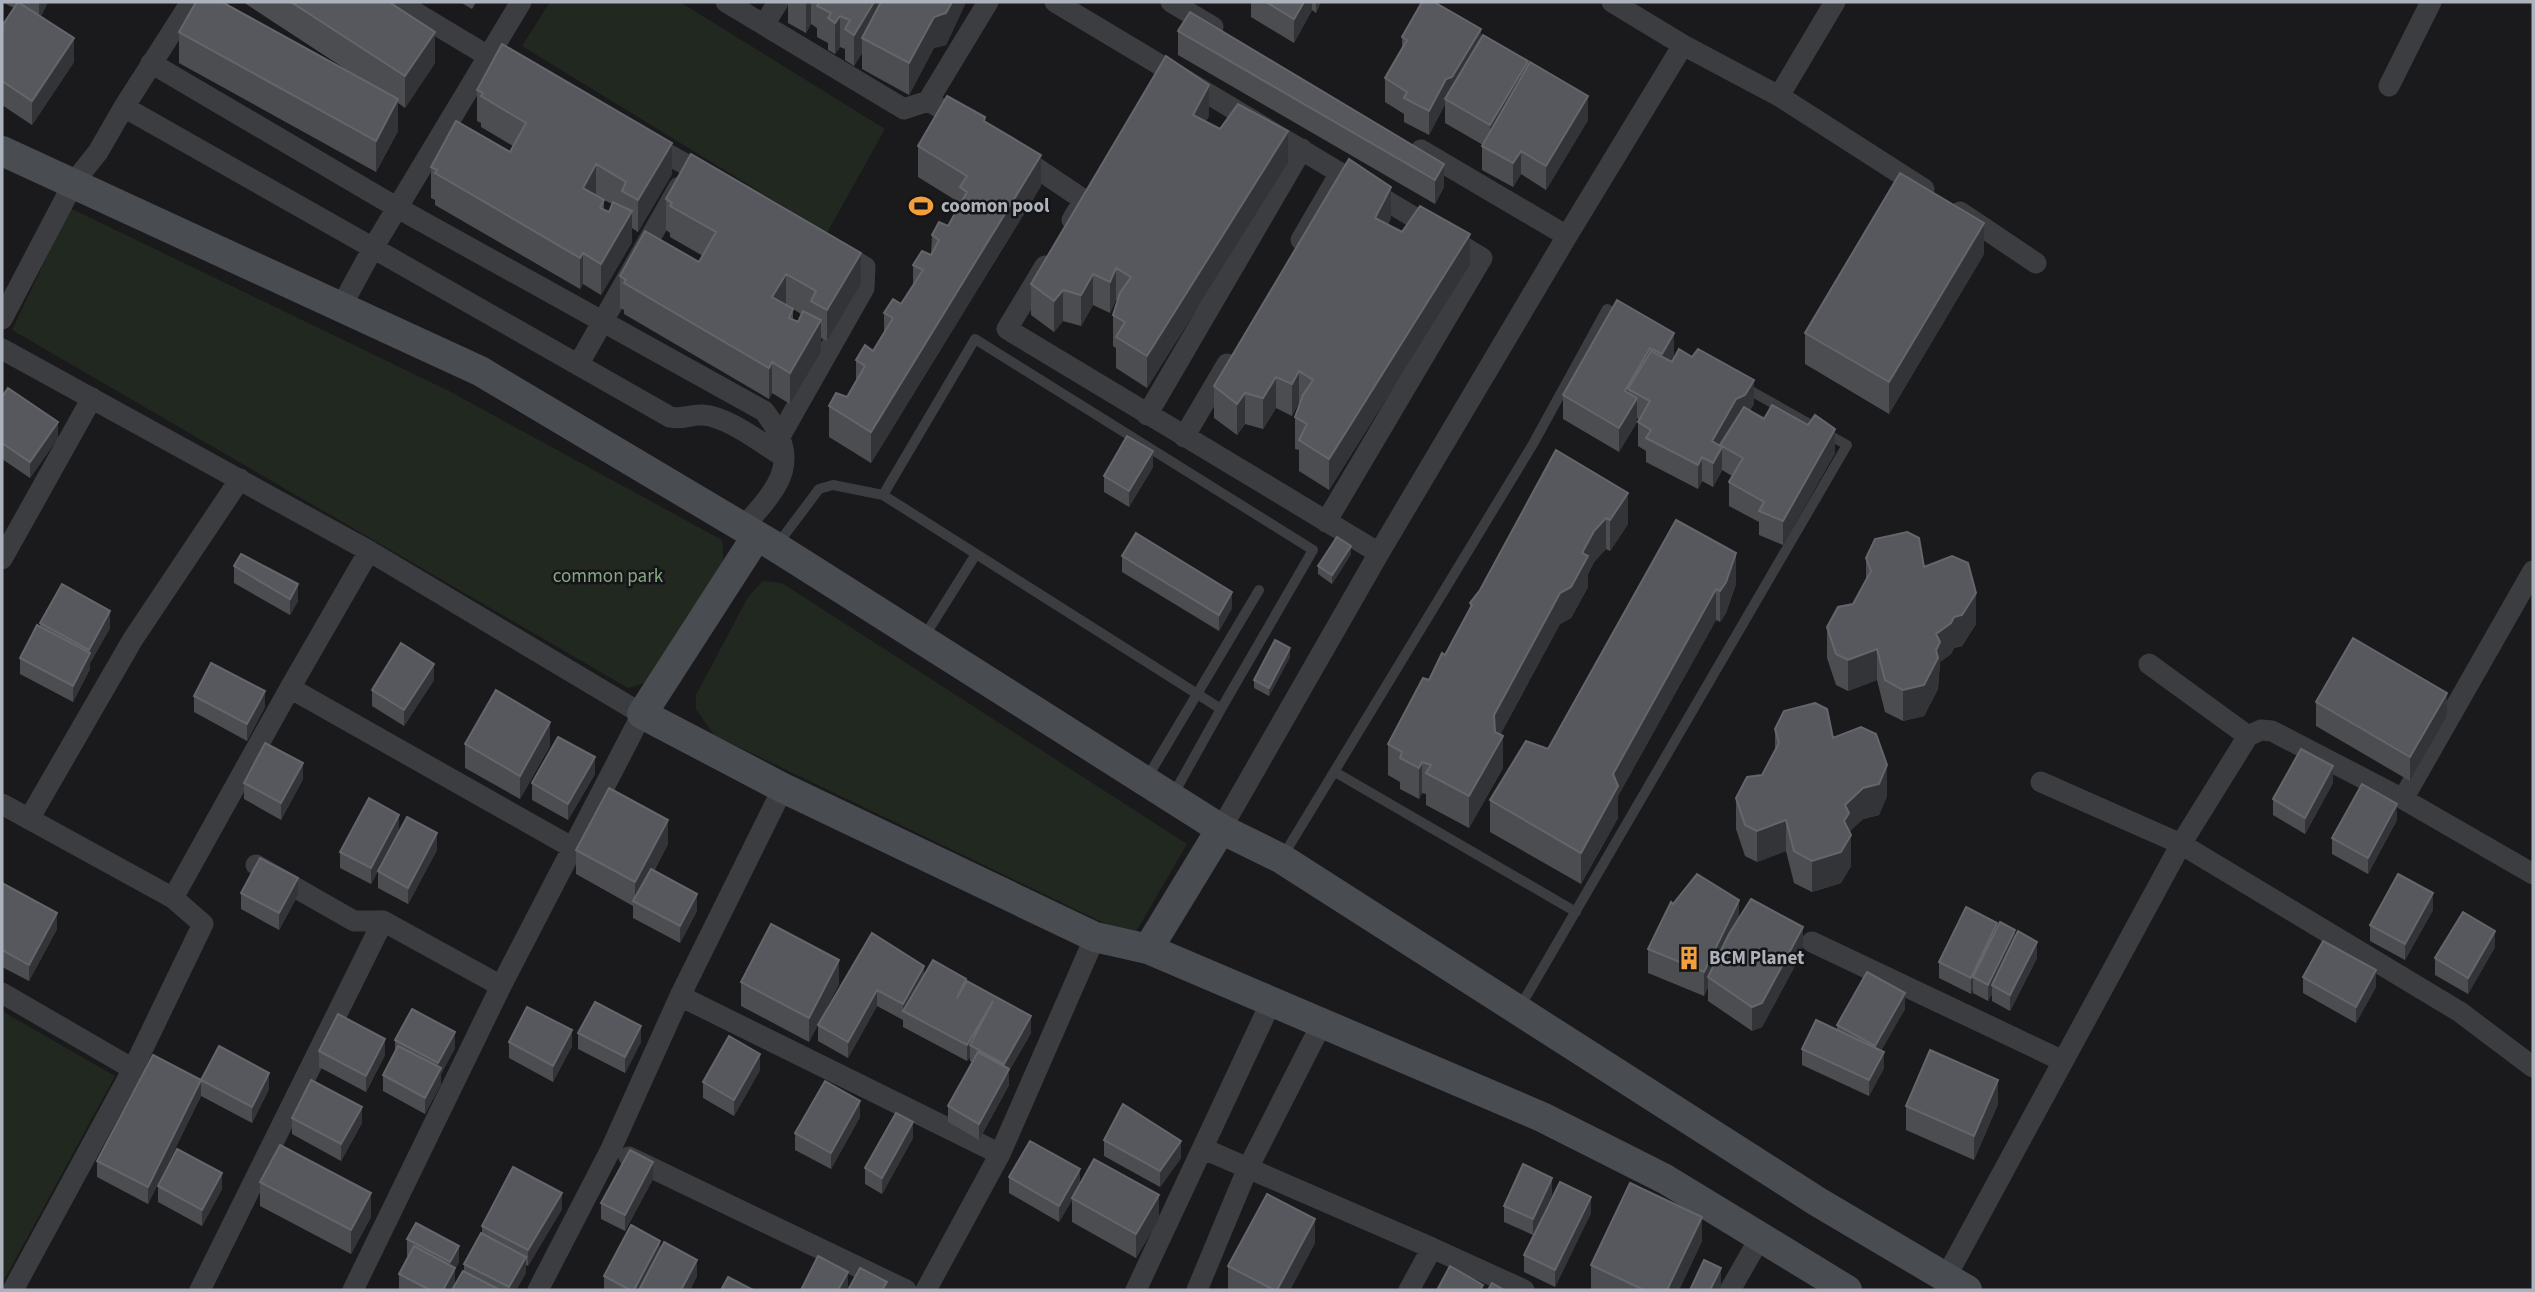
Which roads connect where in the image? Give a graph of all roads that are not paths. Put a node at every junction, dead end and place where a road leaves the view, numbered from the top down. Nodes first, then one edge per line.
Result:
1 (191, 2) edge
2 (398, 2) edge
3 (521, 2) edge
4 (726, 2) edge
5 (778, 2) edge
6 (988, 2) edge
7 (1055, 2) edge
8 (1171, 2) edge
9 (1612, 2) edge
10 (1835, 2) edge
11 (2431, 2) edge
12 (764, 25) junction
13 (1231, 37) edge
14 (1683, 45) junction
15 (488, 57) junction
16 (151, 63) junction
17 (1167, 68) junction
18 (512, 69) edge
19 (2389, 86) dead end
20 (1153, 90) edge
21 (1779, 96) junction
22 (928, 101) junction
23 (124, 107) junction
24 (979, 131) edge
25 (632, 134) edge
26 (1399, 137) edge
27 (1000, 144) edge
28 (1302, 149) junction
29 (2, 150) edge
30 (691, 167) junction
31 (1340, 173) junction
32 (1098, 178) edge
33 (74, 182) junction
34 (726, 187) edge
35 (1084, 201) junction
36 (396, 207) junction
37 (1567, 236) junction
38 (820, 240) edge
39 (373, 248) junction
40 (1291, 257) edge
41 (2036, 263) dead end
42 (342, 305) junction
43 (2, 319) edge
44 (603, 322) junction
45 (1631, 323) edge
46 (1241, 341) edge
47 (2, 349) edge
48 (578, 365) junction
49 (1727, 377) edge
50 (92, 398) junction
51 (1147, 415) junction
52 (1184, 437) junction
53 (782, 447) junction
54 (240, 479) junction
55 (883, 495) junction
56 (1326, 522) junction
57 (758, 538) junction
58 (369, 551) junction
59 (1379, 553) junction
60 (976, 554) junction
61 (2, 559) edge
62 (2533, 571) edge
63 (1259, 590) dead end
64 (923, 640) junction
65 (2149, 664) dead end
66 (290, 688) junction
67 (1197, 694) junction
68 (1221, 709) junction
69 (642, 714) junction
70 (2248, 736) junction
71 (1335, 772) junction
72 (1146, 781) junction
73 (2041, 782) dead end
74 (783, 788) junction
75 (1172, 797) junction
76 (2403, 799) junction
77 (2, 804) edge
78 (29, 819) junction
79 (1221, 829) junction
80 (2181, 844) junction
81 (573, 848) junction
82 (1282, 859) junction
83 (256, 865) edge
84 (2533, 874) edge
85 (173, 898) junction
86 (1576, 912) junction
87 (383, 921) junction
88 (1095, 937) junction
89 (1812, 942) dead end
90 (1148, 949) junction
91 (501, 986) junction
92 (2, 993) edge
93 (680, 996) junction
94 (1271, 1002) junction
95 (1518, 1010) junction
96 (1322, 1023) junction
97 (2063, 1061) junction
98 (2533, 1067) edge
99 (133, 1069) junction
100 (611, 1149) junction
101 (1204, 1149) junction
102 (1000, 1154) junction
103 (1247, 1170) junction
104 (1761, 1236) junction
105 (1432, 1248) junction
106 (1956, 1284) edge
107 (13, 1290) edge
108 (200, 1290) edge
109 (353, 1290) edge
110 (538, 1290) edge
111 (906, 1290) edge
112 (926, 1290) edge
113 (1136, 1290) edge
114 (1197, 1290) edge
115 (1409, 1290) edge
116 (1524, 1290) edge
117 (1730, 1290) edge
118 (1847, 1290) edge

1 - 16 street
2 - 15 street
3 - 15 street
4 - 12 street
5 - 12 street
6 - 22 street
7 - 17 street
8 - 13 street
9 - 14 street
10 - 21 street
11 - 19 street
12 - 22 street
14 - 21 street
14 - 37 street
15 - 18 street
15 - 36 street
16 - 23 street
16 - 36 street
17 - 20 street
17 - 28 street
21 - 41 street
22 - 24 street
23 - 33 street
23 - 39 street
25 - 30 street
26 - 37 street
27 - 35 street
28 - 31 street
28 - 51 street
29 - 33 street
30 - 34 street
30 - 44 street
31 - 40 street
31 - 56 street
32 - 35 street
33 - 42 street
33 - 43 street
35 - 51 street
36 - 39 street
36 - 44 street
37 - 59 street
38 - 53 street
39 - 42 street
39 - 48 street
42 - 57 street
44 - 48 street
44 - 53 street
45 - 71 lane
46 - 52 street
47 - 50 street
48 - 53 street
49 - 86 lane
50 - 54 street
50 - 61 street
51 - 52 street
52 - 56 street
53 - 57 street
54 - 58 street
54 - 78 street
55 - 57 lane
55 - 60 lane
55 - 68 lane
56 - 59 street
57 - 64 street
57 - 69 street
58 - 66 street
58 - 69 street
59 - 79 street
60 - 64 lane
60 - 67 lane
62 - 76 street
63 - 67 lane
64 - 72 street
65 - 70 street
66 - 81 street
66 - 85 street
67 - 68 lane
67 - 72 lane
68 - 75 lane
69 - 74 street
69 - 81 street
70 - 76 street
70 - 80 street
71 - 82 lane
71 - 86 lane
72 - 75 street
73 - 80 street
74 - 88 street
74 - 93 street
75 - 79 street
76 - 84 street
77 - 78 street
78 - 85 street
79 - 82 street
79 - 90 street
80 - 97 street
80 - 98 street
81 - 91 street
82 - 95 street
83 - 87 street
85 - 99 street
86 - 95 lane
87 - 91 street
87 - 108 street
88 - 90 street
88 - 102 street
89 - 97 street
90 - 94 street
91 - 109 street
92 - 99 street
93 - 100 street
93 - 102 street
94 - 96 street
94 - 101 street
95 - 106 street
96 - 103 street
96 - 104 street
97 - 106 street
99 - 107 street
100 - 110 street
100 - 111 street
101 - 103 street
101 - 113 street
102 - 112 street
103 - 105 street
103 - 114 street
104 - 117 street
104 - 118 street
105 - 115 street
105 - 116 street

